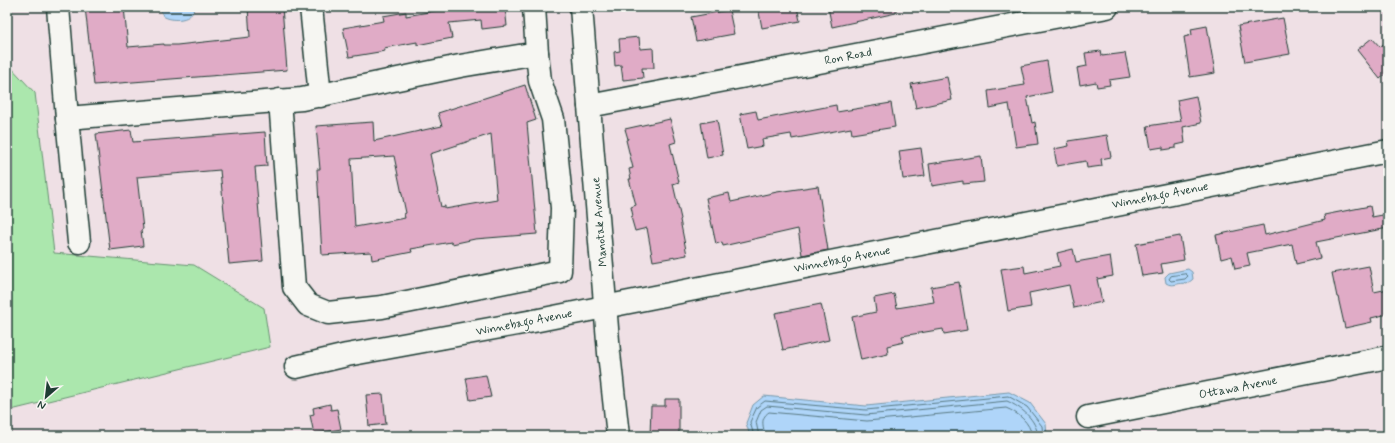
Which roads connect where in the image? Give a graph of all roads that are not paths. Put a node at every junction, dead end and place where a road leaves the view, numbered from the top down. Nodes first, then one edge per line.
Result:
1 (58, 7) edge
2 (312, 7) edge
3 (534, 7) edge
4 (581, 7) edge
5 (1107, 7) edge
6 (537, 53) junction
7 (320, 96) junction
8 (280, 100) junction
9 (589, 106) junction
10 (67, 118) junction
11 (1388, 151) edge
12 (79, 242) dead end
13 (606, 306) junction
14 (1388, 357) edge
15 (296, 366) dead end
16 (1088, 417) dead end
17 (618, 436) edge

1 - 10 street
2 - 7 street
3 - 6 street
4 - 9 street, Manotak Avenue
5 - 9 street, Ron Road
6 - 7 street
6 - 8 street
7 - 8 street
8 - 10 street
9 - 13 street, Manotak Avenue
10 - 12 street
11 - 13 street, Winnebago Avenue
13 - 15 street, Winnebago Avenue
13 - 17 street, Manotak Avenue
14 - 16 street, Ottawa Avenue

